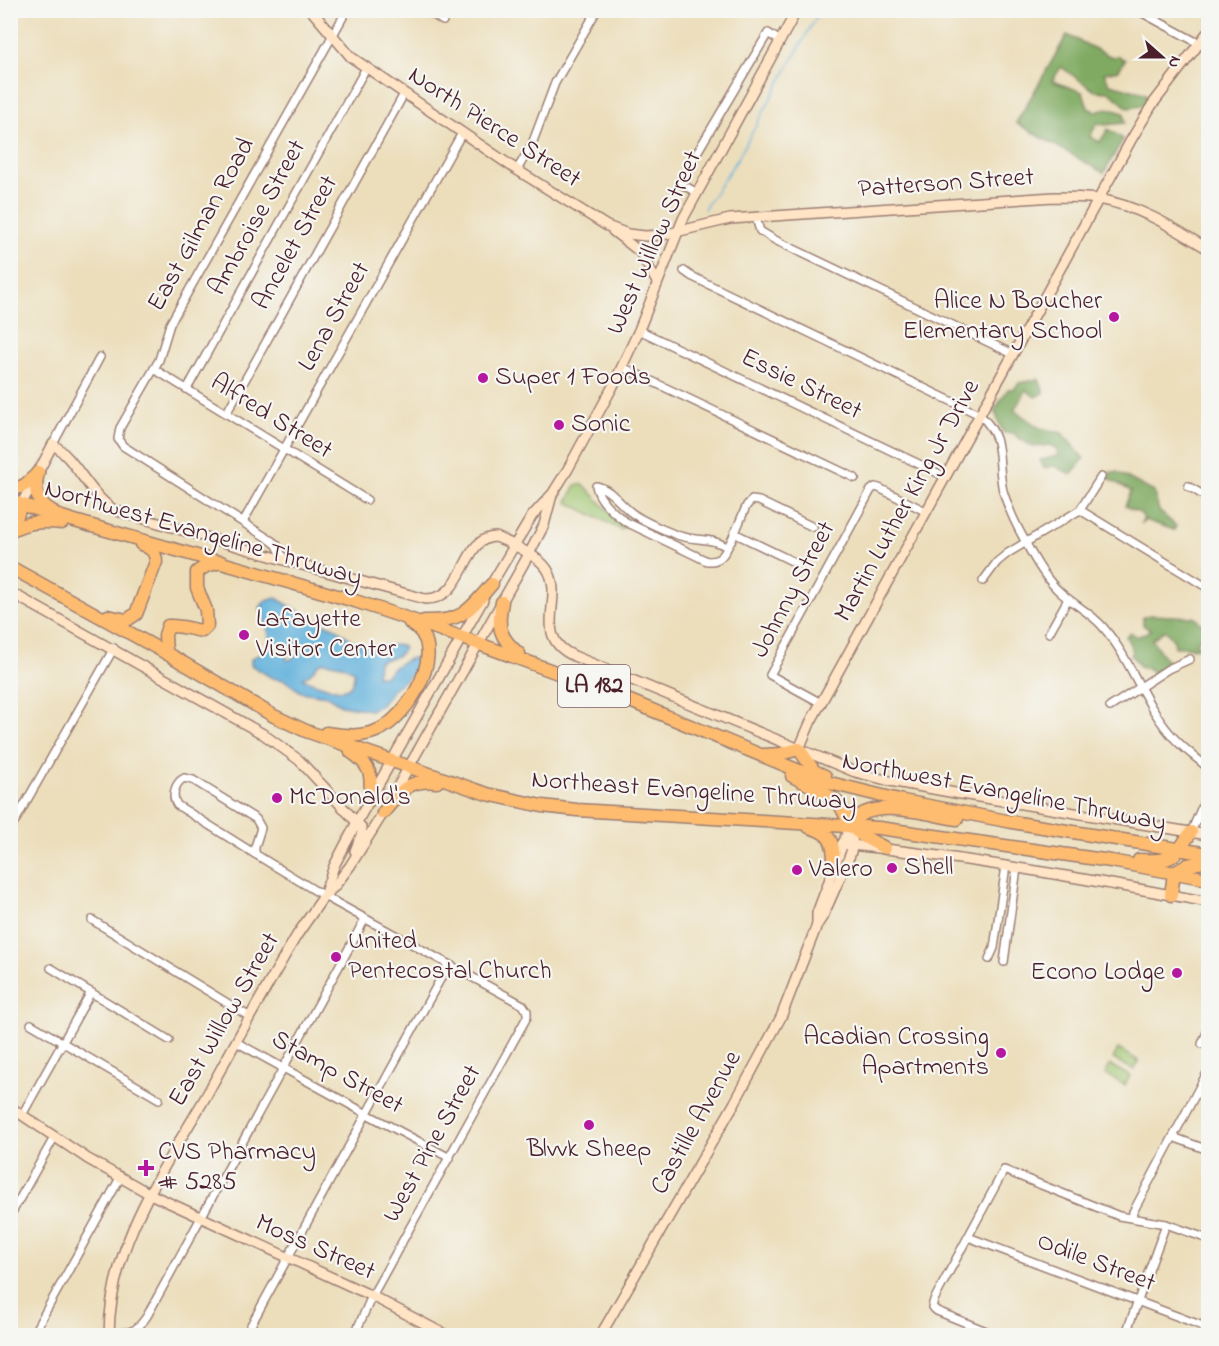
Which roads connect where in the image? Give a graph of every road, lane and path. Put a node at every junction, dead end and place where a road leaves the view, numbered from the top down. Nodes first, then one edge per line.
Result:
1 (311, 10) edge
2 (346, 10) edge
3 (426, 10) edge
4 (597, 10) edge
5 (797, 10) edge
6 (1137, 10) edge
7 (443, 21) dead end
8 (1209, 32) edge
9 (332, 36) junction
10 (780, 41) junction
11 (1200, 44) junction
12 (366, 68) junction
13 (404, 94) junction
14 (462, 133) junction
15 (517, 170) junction
16 (696, 192) junction
17 (1099, 199) junction
18 (756, 218) junction
19 (607, 226) junction
20 (677, 232) junction
21 (1209, 249) edge
22 (684, 272) dead end
23 (657, 282) junction
24 (639, 330) junction
25 (1012, 354) junction
26 (100, 357) dead end
27 (622, 367) junction
28 (154, 369) junction
29 (187, 389) junction
30 (226, 414) junction
31 (980, 415) junction
32 (53, 444) junction
33 (285, 449) junction
34 (38, 472) junction
35 (946, 477) junction
36 (1101, 477) dead end
37 (855, 478) dead end
38 (1188, 486) dead end
39 (10, 491) edge
40 (553, 493) junction
41 (1209, 498) edge
42 (367, 500) dead end
43 (16, 503) edge
44 (626, 508) junction
45 (1080, 510) junction
46 (927, 512) junction
47 (619, 517) junction
48 (67, 519) junction
49 (10, 521) edge
50 (243, 522) junction
51 (813, 528) dead end
52 (10, 531) edge
53 (111, 532) junction
54 (734, 532) junction
55 (671, 533) junction
56 (126, 536) junction
57 (668, 541) junction
58 (1025, 543) junction
59 (513, 545) junction
60 (727, 547) junction
61 (529, 554) junction
62 (284, 560) junction
63 (222, 562) junction
64 (796, 563) dead end
65 (14, 571) edge
66 (983, 581) dead end
67 (492, 584) junction
68 (1209, 588) edge
69 (10, 592) edge
70 (1068, 599) junction
71 (502, 602) junction
72 (391, 613) junction
73 (96, 614) junction
74 (413, 621) junction
75 (1049, 633) dead end
76 (461, 637) junction
77 (479, 644) junction
78 (114, 648) junction
79 (166, 653) junction
80 (1190, 659) dead end
81 (527, 661) junction
82 (1140, 686) junction
83 (821, 703) junction
84 (1110, 707) dead end
85 (306, 731) junction
86 (702, 731) junction
87 (338, 743) junction
88 (799, 748) junction
89 (758, 755) junction
90 (391, 761) junction
91 (409, 768) junction
92 (1209, 768) edge
93 (459, 785) junction
94 (842, 785) junction
95 (1209, 793) edge
96 (370, 800) junction
97 (383, 813) junction
98 (357, 822) junction
99 (791, 822) junction
100 (1012, 822) junction
101 (850, 825) junction
102 (879, 828) junction
103 (10, 830) edge
104 (1191, 831) junction
105 (1209, 835) edge
106 (864, 836) junction
107 (848, 844) junction
108 (885, 848) junction
109 (1180, 849) junction
110 (255, 854) junction
111 (1209, 854) edge
112 (1111, 861) junction
113 (1209, 861) edge
114 (834, 863) junction
115 (350, 866) junction
116 (1005, 866) junction
117 (1017, 868) junction
118 (1174, 873) junction
119 (1209, 879) edge
120 (1171, 895) junction
121 (324, 896) junction
122 (1209, 902) edge
123 (365, 919) junction
124 (92, 920) dead end
125 (817, 924) junction
126 (989, 958) dead end
127 (1004, 962) dead end
128 (448, 965) junction
129 (51, 968) dead end
130 (91, 992) junction
131 (250, 1017) junction
132 (31, 1024) dead end
133 (1209, 1030) edge
134 (169, 1040) dead end
135 (63, 1042) junction
136 (236, 1042) junction
137 (1202, 1044) dead end
138 (283, 1069) junction
139 (1209, 1071) edge
140 (159, 1099) dead end
141 (10, 1107) edge
142 (22, 1114) junction
143 (367, 1114) junction
144 (55, 1136) junction
145 (1173, 1137) junction
146 (1209, 1150) edge
147 (450, 1158) junction
148 (120, 1178) junction
149 (150, 1194) junction
150 (10, 1216) edge
151 (1132, 1218) junction
152 (200, 1219) junction
153 (1166, 1224) junction
154 (968, 1237) junction
155 (1209, 1239) edge
156 (287, 1257) junction
157 (372, 1296) junction
158 (1138, 1301) junction
159 (1209, 1328) edge
160 (109, 1334) edge
161 (32, 1335) edge
162 (245, 1335) edge
163 (354, 1335) edge
164 (448, 1335) edge
165 (600, 1335) edge
166 (998, 1335) edge
167 (1125, 1335) edge

1 - 9 street, North Pierce Street
2 - 9 street, East Gilman Road
3 - 7 street
4 - 15 street
5 - 10 street, West Willow Street
6 - 11 street
8 - 11 street, Martin Luther King Jr Drive
9 - 12 street, North Pierce Street
9 - 28 street, East Gilman Road
10 - 16 street, West Willow Street
10 - 16 street
11 - 17 street, Martin Luther King Jr Drive
12 - 13 street, North Pierce Street
12 - 29 street, Ambroise Street
13 - 14 street, North Pierce Street
13 - 30 street, Ancelet Street
14 - 15 street, North Pierce Street
14 - 33 street, Lena Street
15 - 19 street, North Pierce Street
16 - 20 street, West Willow Street
17 - 18 street, Patterson Street
17 - 21 street, Patterson Street
17 - 25 street, Martin Luther King Jr Drive
18 - 20 street, Patterson Street
18 - 25 street
19 - 20 street, North Pierce Street
19 - 23 street
20 - 23 street, West Willow Street
22 - 31 street
23 - 24 street, West Willow Street
24 - 27 street, West Willow Street
24 - 35 street, Essie Street
25 - 31 street, Martin Luther King Jr Drive
26 - 32 street
27 - 37 street
27 - 40 street, West Willow Street
28 - 29 street, Alfred Street
28 - 50 street, East Gilman Road
29 - 30 street, Alfred Street
30 - 33 street, Alfred Street
31 - 35 street, Martin Luther King Jr Drive
31 - 58 street
32 - 34 street
32 - 62 street, Northwest Evangeline Thruway
33 - 42 street, Alfred Street
33 - 50 street, Lena Street
34 - 39 highway
34 - 43 street
34 - 48 highway
35 - 46 street, Martin Luther King Jr Drive
36 - 45 street
38 - 41 street
40 - 59 street, West Willow Street
40 - 61 street, West Willow Street
43 - 48 highway, Northwest Evangeline Thruway / LA 182
43 - 49 highway
44 - 47 street
44 - 47 street
44 - 55 street
45 - 58 street
45 - 68 street
46 - 83 street, Martin Luther King Jr Drive
46 - 83 street, Johnny Street
47 - 57 street
48 - 53 highway, Northwest Evangeline Thruway / LA 182
50 - 62 street
51 - 54 street
52 - 53 highway
53 - 56 highway, Northwest Evangeline Thruway / LA 182
54 - 60 street
54 - 64 street
55 - 57 street
55 - 60 street
56 - 63 highway, Northwest Evangeline Thruway / LA 182
56 - 73 highway
57 - 60 street
58 - 66 street
58 - 70 street
59 - 61 street, Northwest Evangeline Thruway
59 - 62 street, Northwest Evangeline Thruway
59 - 67 street, West Willow Street
61 - 71 street, West Willow Street
61 - 88 street, Northwest Evangeline Thruway
63 - 72 highway, Northwest Evangeline Thruway / LA 182
63 - 79 highway
65 - 73 highway, Northeast Evangeline Thruway
67 - 74 highway
67 - 76 street, West Willow Street
69 - 78 street
70 - 75 street
70 - 82 street
71 - 77 street, West Willow Street
71 - 81 highway
72 - 74 highway, Northwest Evangeline Thruway / LA 182
72 - 85 highway
73 - 79 highway, Northeast Evangeline Thruway
74 - 76 highway, Northwest Evangeline Thruway / LA 182
76 - 77 highway, Northwest Evangeline Thruway / LA 182
76 - 90 street, West Willow Street
77 - 81 highway, Northwest Evangeline Thruway / LA 182
77 - 91 street, West Willow Street
78 - 98 street
78 - 103 street
79 - 85 highway, Northeast Evangeline Thruway
80 - 82 street
81 - 86 highway, Northwest Evangeline Thruway / LA 182
82 - 84 street
82 - 92 street
83 - 88 street, Martin Luther King Jr Drive
85 - 87 highway, Northeast Evangeline Thruway
86 - 89 highway, Northwest Evangeline Thruway / LA 182
86 - 101 highway
87 - 90 highway, Northeast Evangeline Thruway
87 - 96 highway
88 - 89 highway
88 - 94 highway
88 - 104 street, Northwest Evangeline Thruway
89 - 94 highway, Northwest Evangeline Thruway / LA 182
90 - 91 highway, Northeast Evangeline Thruway
90 - 96 street, East Willow Street
91 - 93 highway, Northeast Evangeline Thruway
91 - 97 street, East Willow Street
93 - 97 highway
93 - 99 highway, Northeast Evangeline Thruway
94 - 100 highway, Northwest Evangeline Thruway / LA 182
95 - 104 street
96 - 98 street, East Willow Street
97 - 115 street, East Willow Street
98 - 115 street
98 - 121 street, East Willow Street
99 - 101 highway, Northeast Evangeline Thruway
99 - 114 highway
100 - 101 highway
100 - 109 highway, Northwest Evangeline Thruway / LA 182
101 - 102 highway, Northeast Evangeline Thruway
101 - 106 highway
101 - 107 street, Castille Avenue
102 - 106 highway
102 - 112 highway, Northeast Evangeline Thruway
104 - 105 street, Northwest Evangeline Thruway
104 - 109 highway
106 - 107 highway
106 - 108 highway
107 - 108 street, Northeast Evangeline Thruway
107 - 114 street, Castille Avenue
107 - 125 street, Castille Avenue
108 - 116 street, Northeast Evangeline Thruway
109 - 111 highway, Northwest Evangeline Thruway / LA 182
109 - 112 highway
110 - 110 street
110 - 121 street
112 - 118 highway, Northeast Evangeline Thruway
113 - 118 highway
114 - 125 street, Castille Avenue
115 - 121 street, East Willow Street
116 - 117 street, Northeast Evangeline Thruway
116 - 126 street
117 - 120 street, Northeast Evangeline Thruway
117 - 127 street
118 - 119 highway, Northeast Evangeline Thruway
118 - 120 highway
120 - 122 street, Northeast Evangeline Thruway
121 - 123 street
121 - 131 street, East Willow Street
123 - 128 street
123 - 138 street
124 - 131 street
125 - 165 street, Castille Avenue
128 - 143 street
128 - 147 street, West Pine Street
129 - 130 street
130 - 134 street
130 - 135 street
131 - 136 street, East Willow Street
132 - 135 street
133 - 137 street
135 - 140 street
135 - 142 street
136 - 138 street, Stamp Street
136 - 149 street, East Willow Street
138 - 143 street, Stamp Street
138 - 152 street
139 - 145 street
141 - 142 street, Moss Street
142 - 144 street, Moss Street
143 - 147 street, Stamp Street
143 - 156 street
144 - 148 street, Moss Street
144 - 150 street
145 - 146 street
145 - 151 street
147 - 157 street, West Pine Street
148 - 149 street, Moss Street
148 - 161 street
149 - 152 street, Moss Street
149 - 160 street, East Willow Street
151 - 153 street
151 - 154 street
152 - 156 street, Moss Street
152 - 160 street
153 - 155 street
153 - 158 street
154 - 158 street, Odile Street
154 - 166 street
156 - 157 street, Moss Street
156 - 162 street
157 - 163 street, West Pine Street
157 - 164 street, Moss Street
158 - 159 street, Odile Street
158 - 167 street

